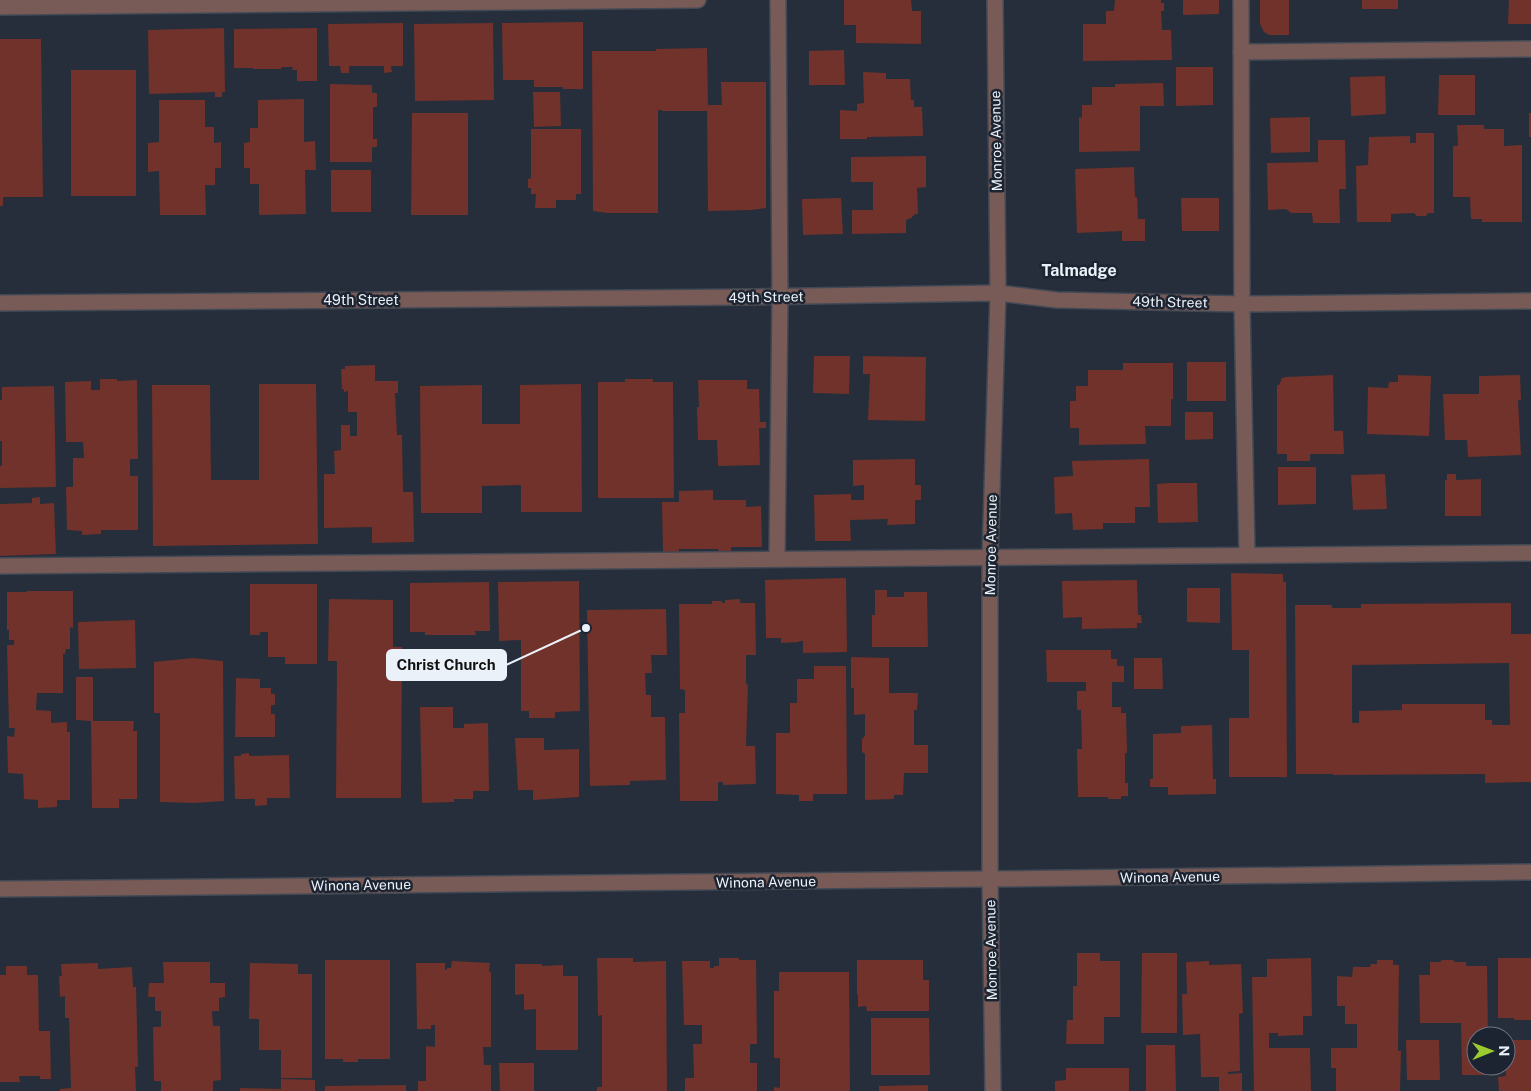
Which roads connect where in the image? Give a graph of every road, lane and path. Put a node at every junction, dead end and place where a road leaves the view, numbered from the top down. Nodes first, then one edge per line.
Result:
1 (698, 0) edge
2 (778, 0) edge
3 (995, 0) edge
4 (1241, 0) edge
5 (0, 7) edge
6 (1531, 49) edge
7 (1241, 52) junction
8 (998, 293) junction
9 (780, 297) junction
10 (1531, 301) edge
11 (0, 303) edge
12 (1242, 304) junction
13 (1531, 553) edge
14 (1247, 555) junction
15 (990, 557) junction
16 (777, 560) junction
17 (0, 566) edge
18 (1531, 872) edge
19 (990, 880) junction
20 (0, 889) edge
21 (993, 1091) edge

1 - 5 street
2 - 9 street
3 - 8 street, Monroe Avenue
4 - 7 street
6 - 7 street
7 - 12 street
8 - 9 street, 49th Street
8 - 12 street, 49th Street
8 - 15 street, Monroe Avenue
9 - 11 street, 49th Street
9 - 16 street
10 - 12 street, 49th Street
12 - 14 street
13 - 14 street
14 - 15 street
15 - 16 street
15 - 19 street, Monroe Avenue
16 - 17 street
18 - 19 street, Winona Avenue
19 - 20 street, Winona Avenue
19 - 21 street, Monroe Avenue

